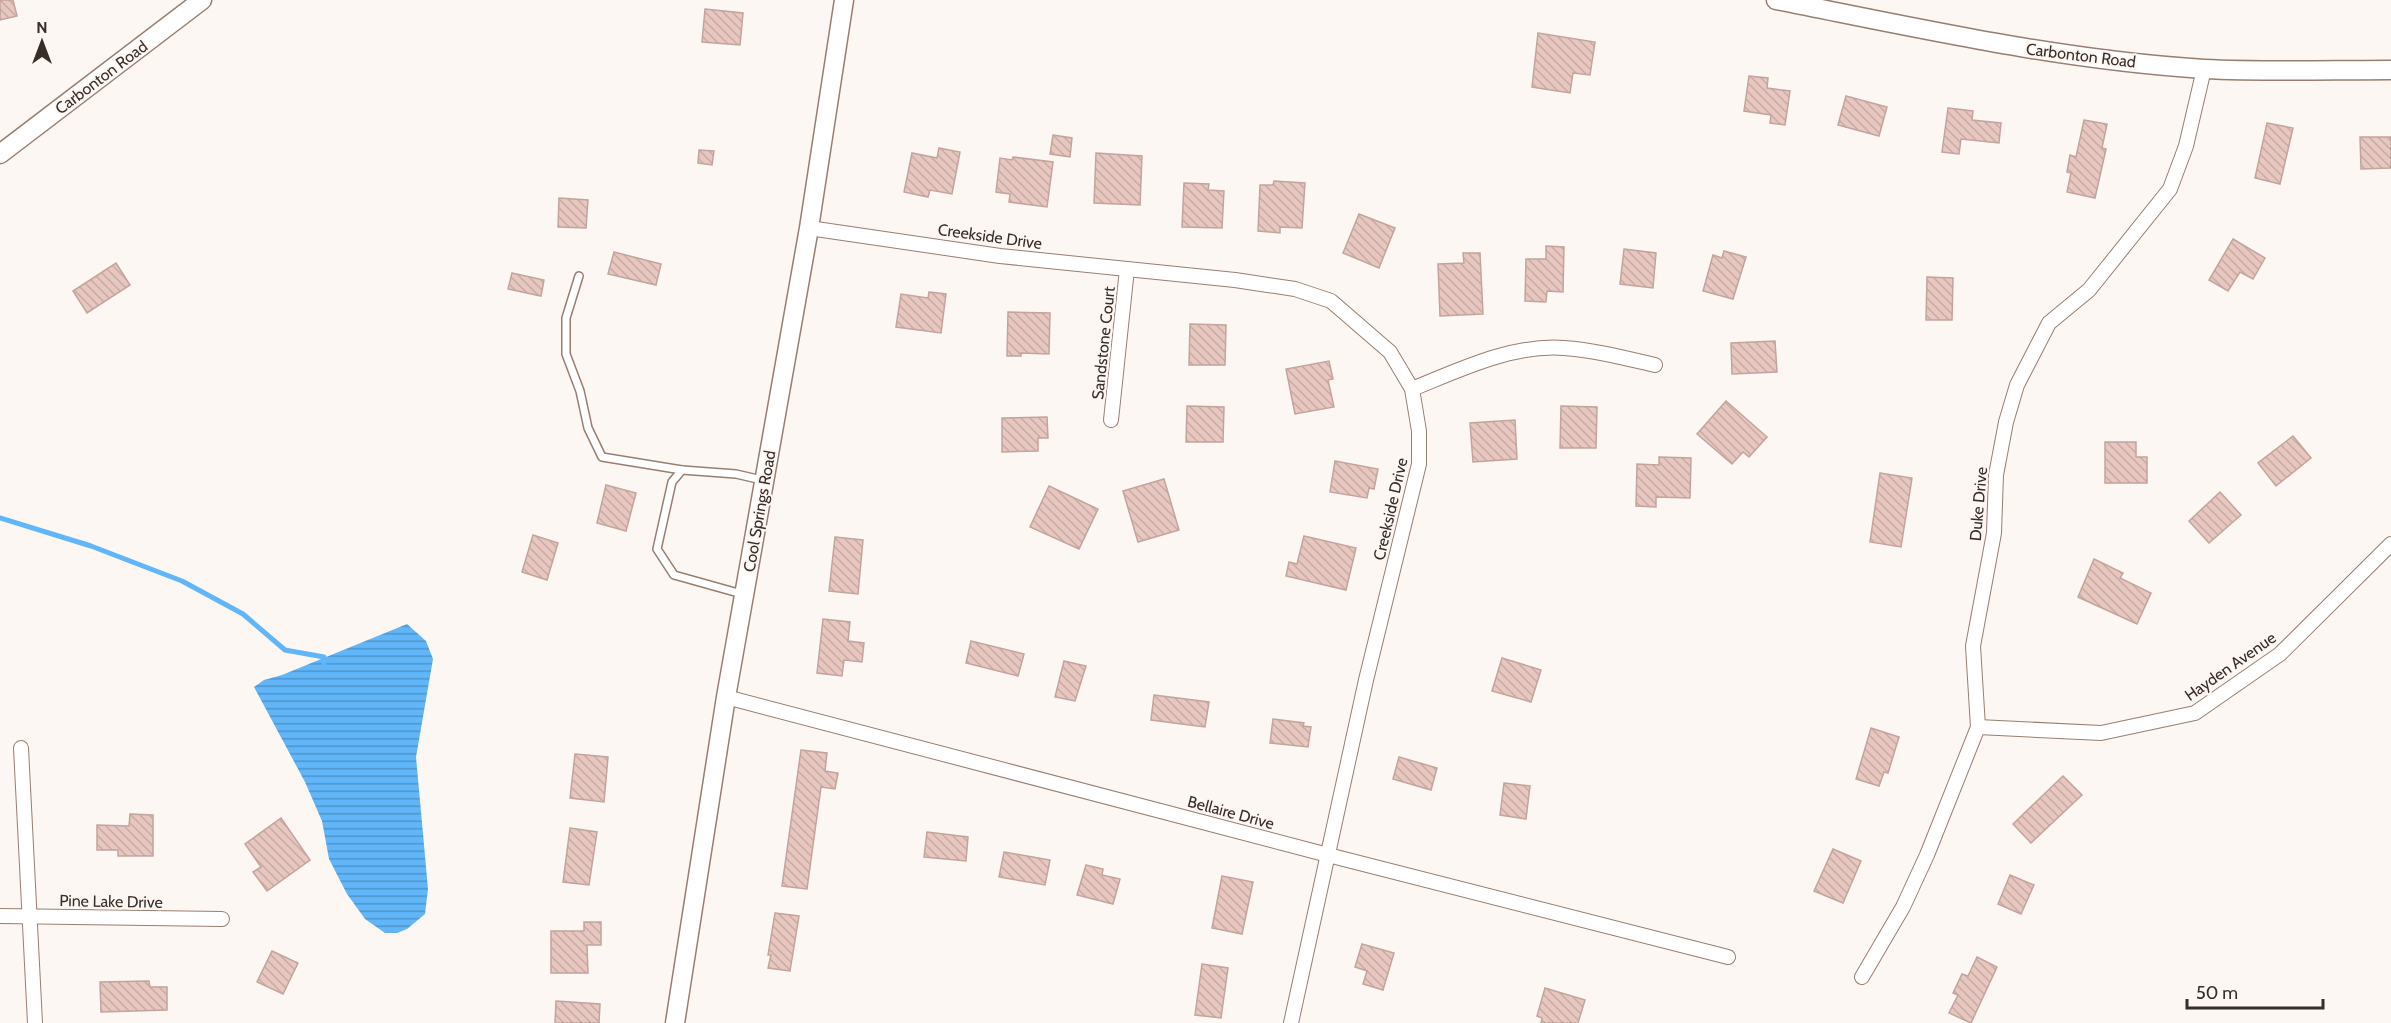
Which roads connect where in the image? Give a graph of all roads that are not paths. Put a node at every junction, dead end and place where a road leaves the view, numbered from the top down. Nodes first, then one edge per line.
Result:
1 (202, 0) edge
2 (844, 0) edge
3 (1776, 0) edge
4 (2204, 69) junction
5 (2391, 70) edge
6 (0, 154) edge
7 (809, 228) junction
8 (1127, 269) junction
9 (579, 276) dead end
10 (1655, 364) dead end
11 (1412, 389) junction
12 (1111, 420) dead end
13 (682, 470) junction
14 (765, 480) junction
15 (2391, 544) edge
16 (744, 595) junction
17 (726, 697) junction
18 (1978, 727) junction
19 (21, 748) dead end
20 (1328, 855) junction
21 (0, 916) edge
22 (29, 916) junction
23 (222, 919) dead end
24 (1728, 957) dead end
25 (1862, 977) dead end
26 (35, 1023) edge
27 (675, 1023) edge
28 (1291, 1023) edge

1 - 6 street, Carbonton Road
2 - 7 street, Cool Springs Road
3 - 4 street, Carbonton Road
4 - 5 street, Carbonton Road
4 - 18 street, Duke Drive
7 - 8 street, Creekside Drive
7 - 14 street, Cool Springs Road
8 - 11 street, Creekside Drive
8 - 12 street, Sandstone Court
9 - 13 lane
10 - 11 street
11 - 20 street, Creekside Drive
13 - 14 lane
13 - 16 lane
14 - 16 street, Cool Springs Road
15 - 18 street, Hayden Avenue
16 - 17 street, Cool Springs Road
17 - 20 street, Bellaire Drive
17 - 27 street, Cool Springs Road
18 - 25 street, Duke Drive
19 - 22 street
20 - 24 street, Bellaire Drive
20 - 28 street, Creekside Drive
21 - 22 street, Pine Lake Drive
22 - 23 street, Pine Lake Drive
22 - 26 street

